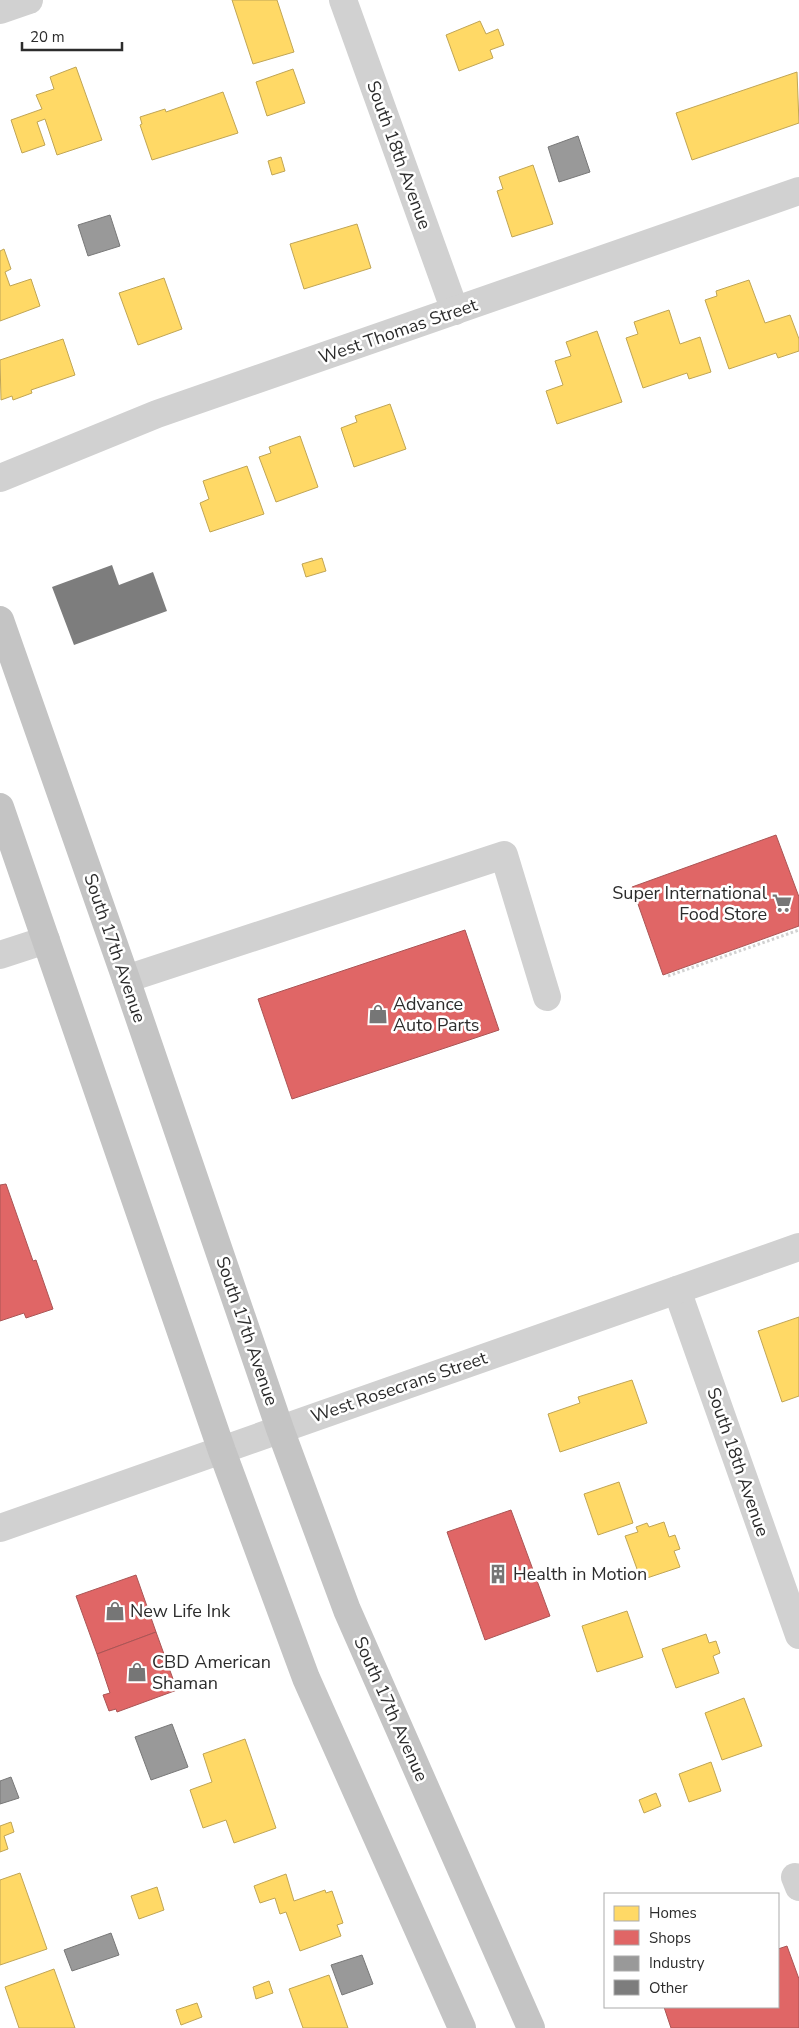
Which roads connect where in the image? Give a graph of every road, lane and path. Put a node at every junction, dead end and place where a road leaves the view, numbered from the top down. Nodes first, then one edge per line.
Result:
1 (29, 0) edge
2 (343, 0) edge
3 (0, 10) edge
4 (799, 192) edge
5 (455, 311) junction
6 (0, 478) edge
7 (0, 620) edge
8 (0, 807) edge
9 (799, 930) edge
10 (46, 940) junction
11 (0, 955) edge
12 (668, 976) dead end
13 (126, 979) junction
14 (547, 997) dead end
15 (799, 1247) edge
16 (677, 1290) junction
17 (280, 1429) junction
18 (222, 1451) junction
19 (0, 1528) edge
20 (799, 1635) edge
21 (462, 2028) edge
22 (531, 2028) edge

1 - 3 street
2 - 5 street, South 18th Avenue
4 - 5 street, West Thomas Street
5 - 6 street, West Thomas Street
7 - 13 main road, South 17th Avenue
8 - 10 main road
9 - 12 path
10 - 11 street
10 - 18 main road
13 - 14 street
13 - 17 main road, South 17th Avenue
15 - 16 street, West Rosecrans Street
16 - 17 street, West Rosecrans Street
16 - 20 street, South 18th Avenue
17 - 18 street, West Rosecrans Street
17 - 22 main road, South 17th Avenue
18 - 19 street, West Rosecrans Street
18 - 21 main road

